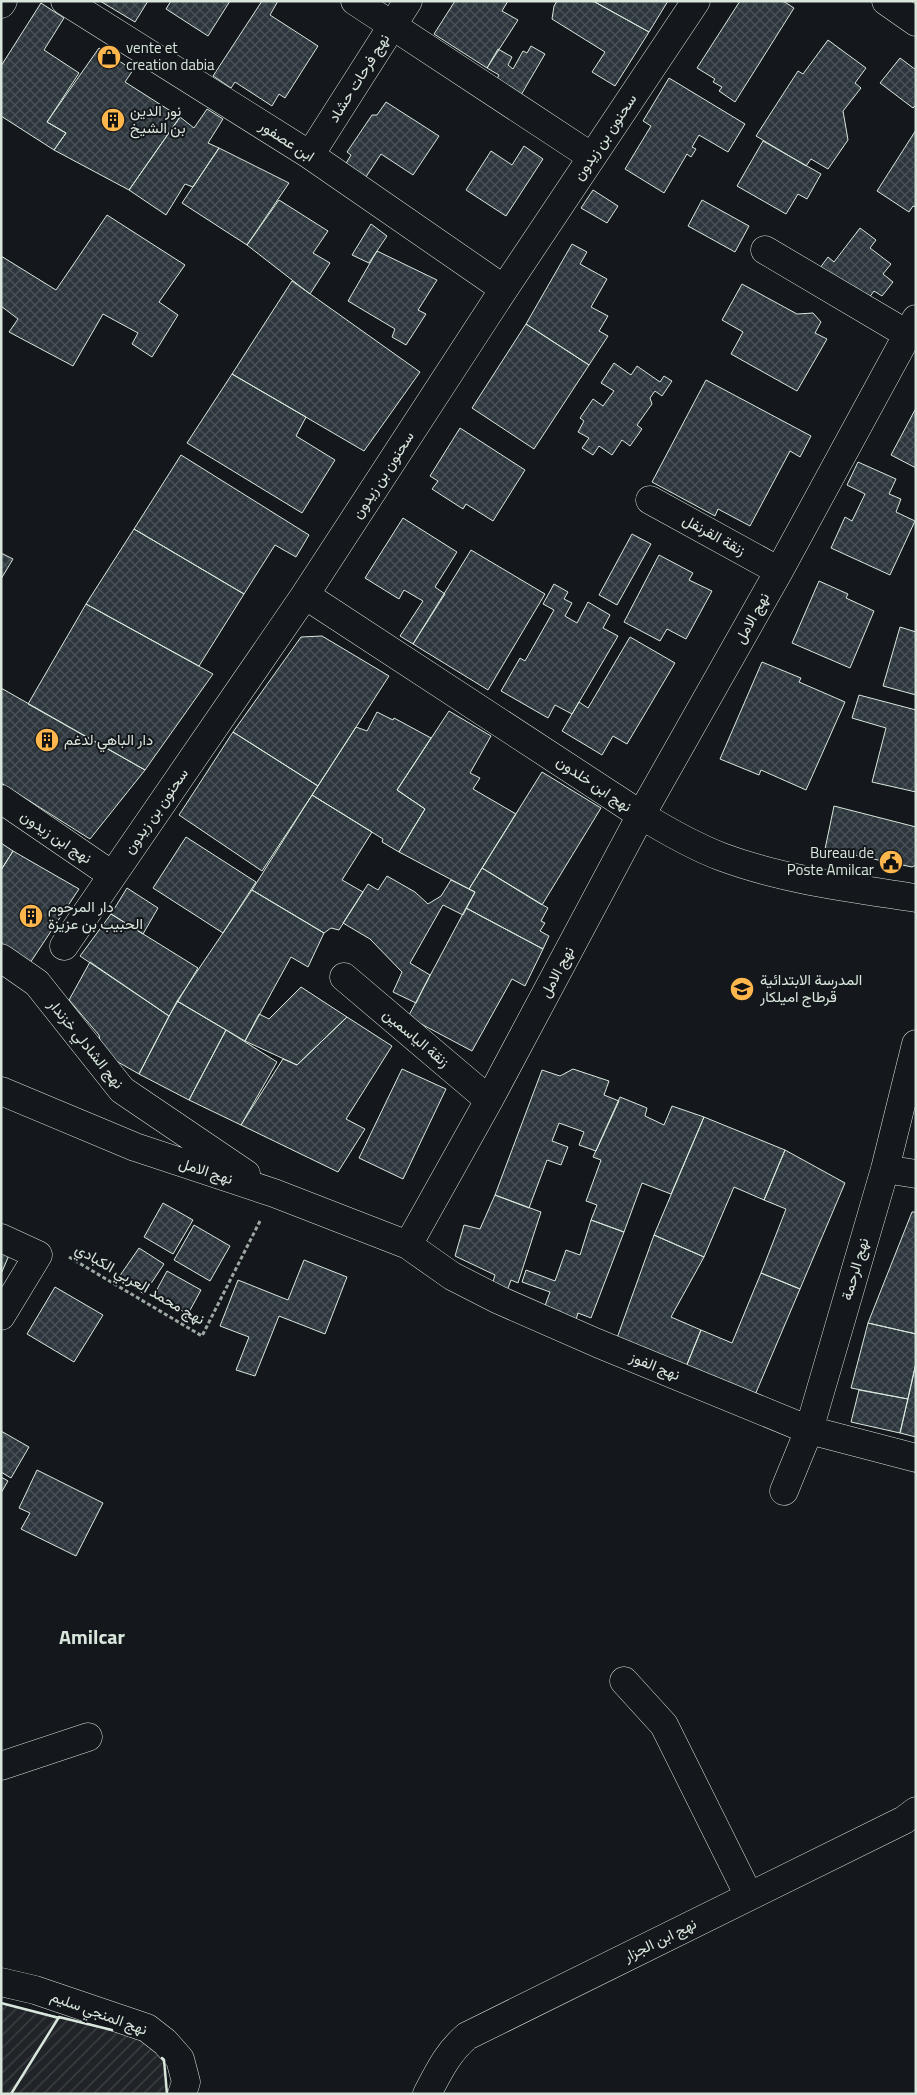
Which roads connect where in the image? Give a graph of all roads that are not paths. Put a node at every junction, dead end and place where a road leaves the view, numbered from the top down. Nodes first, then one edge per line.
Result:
1 (65, 1) edge
2 (356, 1) edge
3 (408, 1) edge
4 (696, 1) edge
5 (886, 1) edge
6 (916, 22) edge
7 (392, 25) junction
8 (310, 155) junction
9 (592, 157) junction
10 (765, 250) dead end
11 (504, 289) junction
12 (911, 327) edge
13 (650, 500) dead end
14 (779, 571) junction
15 (305, 595) junction
16 (1, 799) edge
17 (641, 815) junction
18 (112, 875) junction
19 (916, 898) edge
20 (64, 946) dead end
21 (1, 958) edge
22 (344, 977) dead end
23 (916, 1044) edge
24 (1, 1091) edge
25 (489, 1100) junction
26 (884, 1169) junction
27 (916, 1174) edge
28 (274, 1193) junction
29 (1, 1238) edge
30 (408, 1245) junction
31 (1, 1316) edge
32 (809, 1430) junction
33 (916, 1458) edge
34 (784, 1491) dead end
35 (624, 1681) dead end
36 (88, 1737) dead end
37 (1, 1766) edge
38 (916, 1812) edge
39 (749, 1896) junction
40 (1, 1982) edge
41 (182, 2094) edge
42 (427, 2094) edge

1 - 8 main road, ابن عصفور
2 - 7 main road
3 - 7 main road, نهج فرحات حشاد
4 - 9 main road, سحنون بن زيدون
5 - 6 main road
7 - 8 main road, نهج فرحات حشاد
7 - 9 main road
8 - 11 main road, ابن عصفور
9 - 11 main road, سحنون بن زيدون
10 - 12 main road
11 - 15 main road, سحنون بن زيدون
12 - 14 main road, نهج الامل
13 - 14 main road, زنقة القرنفل
14 - 17 main road, نهج الامل
15 - 17 main road, نهج ابن خلدون
15 - 18 main road, سحنون بن زيدون
16 - 18 main road, نهج ابن زيدون
17 - 19 main road, نهج ابن خلدون
17 - 25 main road, نهج الامل
18 - 20 main road, سحنون بن زيدون
21 - 28 main road, نهج الشادلي خزندار
22 - 25 main road, زنقة الياسمين
23 - 26 main road, نهج الرحمة
24 - 28 main road, نهج الامل
25 - 30 main road, نهج الامل
26 - 27 main road
26 - 32 main road, نهج الرحمة
28 - 30 main road, نهج الامل
29 - 31 main road
30 - 32 main road, نهج الفوز
32 - 33 main road, نهج الفوز
32 - 34 main road, نهج الرحمة
35 - 39 main road
36 - 37 main road
38 - 39 main road, نهج ابن الجزار
39 - 42 main road, نهج ابن الجزار
40 - 41 main road, نهج المنجي سليم

